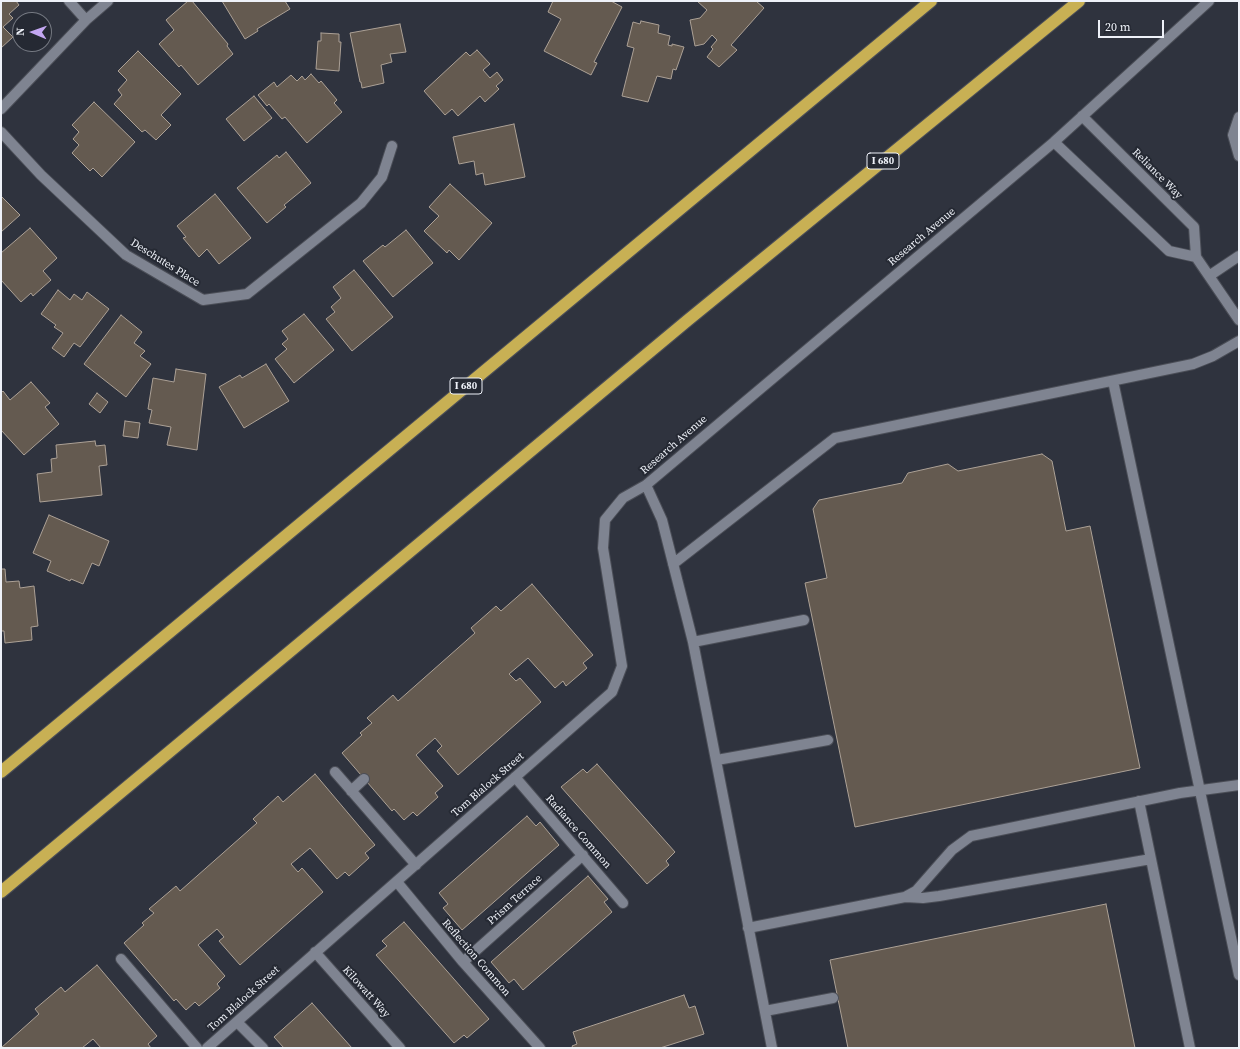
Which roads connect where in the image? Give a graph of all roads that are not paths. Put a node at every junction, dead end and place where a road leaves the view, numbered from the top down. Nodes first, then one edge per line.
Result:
1 (69, 1) edge
2 (108, 1) edge
3 (931, 1) edge
4 (1079, 1) edge
5 (1209, 1) edge
6 (86, 20) junction
7 (1, 109) edge
8 (1082, 116) junction
9 (1239, 117) edge
10 (1, 132) edge
11 (1054, 142) junction
12 (392, 146) dead end
13 (1239, 156) edge
14 (1239, 256) edge
15 (1196, 257) junction
16 (1210, 276) junction
17 (1239, 320) edge
18 (1239, 340) edge
19 (1113, 381) junction
20 (646, 485) junction
21 (673, 564) junction
22 (804, 620) dead end
23 (693, 642) junction
24 (828, 740) dead end
25 (717, 760) junction
26 (1, 772) edge
27 (335, 772) dead end
28 (515, 777) junction
29 (364, 779) dead end
30 (1239, 785) edge
31 (1200, 790) junction
32 (352, 791) junction
33 (1139, 801) junction
34 (583, 855) junction
35 (1151, 858) junction
36 (416, 865) junction
37 (397, 882) junction
38 (1, 892) edge
39 (906, 897) junction
40 (623, 903) dead end
41 (748, 928) junction
42 (314, 952) junction
43 (121, 959) dead end
44 (463, 962) junction
45 (1239, 976) edge
46 (833, 998) dead end
47 (765, 1011) junction
48 (237, 1022) junction
49 (197, 1048) edge
50 (207, 1048) edge
51 (263, 1048) edge
52 (400, 1048) edge
53 (540, 1048) edge
54 (772, 1048) edge
55 (1190, 1048) edge

1 - 6 street
2 - 6 street
3 - 26 highway, I 680
4 - 38 highway, I 680
5 - 8 street, Research Avenue
6 - 7 street
8 - 11 street, Research Avenue
8 - 15 street, Reliance Way
9 - 13 street
10 - 12 street, Deschutes Place
11 - 15 street
11 - 20 street, Research Avenue
14 - 16 street
15 - 16 street
16 - 17 street
18 - 19 street
19 - 21 street
19 - 31 street
20 - 21 street
20 - 28 street, Tom Blalock Street
21 - 23 street
22 - 23 street
23 - 25 street
24 - 25 street
25 - 41 street
27 - 32 street
28 - 34 street, Radiance Common
28 - 36 street, Tom Blalock Street
29 - 32 street
30 - 31 street
31 - 33 street
31 - 45 street
32 - 36 street
33 - 35 street
33 - 39 street
34 - 40 street, Radiance Common
34 - 44 street, Prism Terrace
35 - 39 street
35 - 55 street
36 - 37 street, Tom Blalock Street
37 - 42 street, Tom Blalock Street
37 - 44 street, Reflection Common
39 - 41 street
41 - 47 street
42 - 48 street, Tom Blalock Street
42 - 52 street, Kilowatt Way
43 - 49 street
44 - 53 street, Reflection Common
46 - 47 street
47 - 54 street
48 - 50 street, Tom Blalock Street
48 - 51 street

